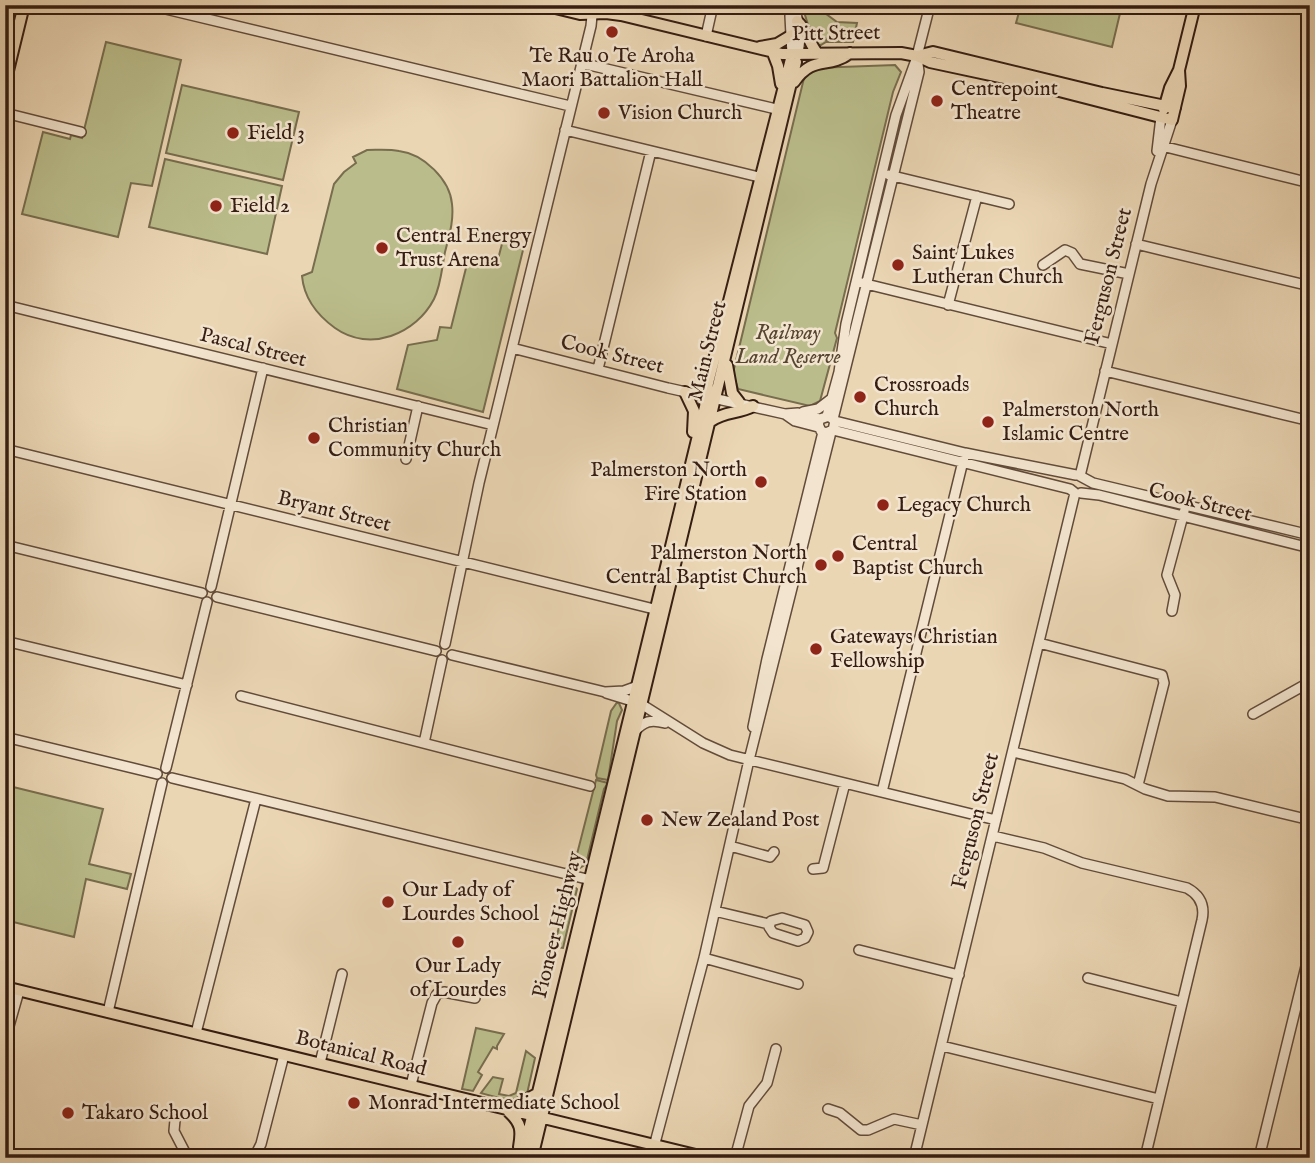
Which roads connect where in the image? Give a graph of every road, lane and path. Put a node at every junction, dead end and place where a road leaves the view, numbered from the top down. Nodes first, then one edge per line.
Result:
1 (24, 5) edge
2 (149, 5) edge
3 (542, 5) edge
4 (713, 5) edge
5 (794, 5) edge
6 (930, 5) edge
7 (1195, 5) edge
8 (593, 9) edge
9 (797, 21) junction
10 (792, 34) junction
11 (706, 36) junction
12 (754, 48) junction
13 (773, 52) junction
14 (850, 52) junction
15 (817, 53) junction
16 (795, 55) junction
17 (918, 56) junction
18 (8, 60) edge
19 (581, 63) junction
20 (1028, 79) junction
21 (5, 83) edge
22 (792, 84) junction
23 (782, 93) junction
24 (570, 106) junction
25 (1170, 107) junction
26 (776, 109) junction
27 (5, 113) edge
28 (1167, 118) junction
29 (565, 130) junction
30 (81, 132) dead end
31 (1161, 146) junction
32 (651, 151) junction
33 (887, 174) junction
34 (759, 177) junction
35 (1310, 183) edge
36 (976, 196) junction
37 (1009, 204) dead end
38 (1136, 244) junction
39 (1043, 265) dead end
40 (1129, 274) junction
41 (861, 283) junction
42 (1310, 286) edge
43 (5, 305) edge
44 (948, 305) junction
45 (1112, 344) junction
46 (512, 348) junction
47 (726, 358) junction
48 (262, 368) junction
49 (598, 369) junction
50 (1105, 371) junction
51 (685, 392) junction
52 (711, 397) junction
53 (836, 398) junction
54 (739, 402) junction
55 (418, 406) junction
56 (753, 406) junction
57 (800, 418) junction
58 (711, 421) junction
59 (1310, 421) edge
60 (829, 424) junction
61 (493, 425) junction
62 (856, 436) junction
63 (874, 436) junction
64 (828, 444) junction
65 (694, 445) junction
66 (5, 449) edge
67 (818, 450) junction
68 (964, 458) junction
69 (405, 459) dead end
70 (1081, 477) junction
71 (1076, 492) junction
72 (231, 503) junction
73 (1185, 505) junction
74 (1182, 517) junction
75 (1310, 535) edge
76 (5, 545) edge
77 (1310, 548) edge
78 (464, 564) junction
79 (209, 597) junction
80 (654, 609) junction
81 (1172, 611) dead end
82 (5, 641) edge
83 (1039, 643) junction
84 (446, 645) junction
85 (436, 651) junction
86 (452, 655) junction
87 (442, 660) junction
88 (1310, 682) edge
89 (187, 685) junction
90 (635, 687) junction
91 (605, 692) junction
92 (241, 696) dead end
93 (636, 703) junction
94 (1253, 714) dead end
95 (670, 724) junction
96 (634, 732) junction
97 (5, 737) edge
98 (424, 743) junction
99 (1013, 752) junction
100 (750, 760) junction
101 (166, 768) junction
102 (159, 778) junction
103 (172, 778) junction
104 (845, 783) junction
105 (1138, 785) junction
106 (590, 786) dead end
107 (882, 792) junction
108 (256, 799) junction
109 (613, 801) junction
110 (996, 820) junction
111 (1310, 820) edge
112 (993, 835) junction
113 (730, 846) junction
114 (774, 852) dead end
115 (813, 869) dead end
116 (594, 881) junction
117 (715, 911) junction
118 (769, 924) dead end
119 (859, 950) dead end
120 (1310, 950) edge
121 (704, 957) junction
122 (342, 974) dead end
123 (958, 975) junction
124 (1088, 978) dead end
125 (798, 984) dead end
126 (5, 987) edge
127 (19, 991) junction
128 (475, 998) dead end
129 (1182, 1002) junction
130 (108, 1012) junction
131 (196, 1033) junction
132 (5, 1040) edge
133 (942, 1046) junction
134 (776, 1049) dead end
135 (284, 1055) junction
136 (320, 1063) junction
137 (411, 1085) junction
138 (537, 1094) junction
139 (1159, 1098) junction
140 (828, 1109) dead end
141 (507, 1110) junction
142 (537, 1117) junction
143 (174, 1120) dead end
144 (922, 1125) junction
145 (654, 1144) junction
146 (188, 1158) edge
147 (254, 1158) edge
148 (516, 1158) edge
149 (522, 1158) edge
150 (532, 1158) edge
151 (651, 1158) edge
152 (708, 1158) edge
153 (735, 1158) edge
154 (914, 1158) edge
155 (1145, 1158) edge
156 (1259, 1158) edge

1 - 18 main road
2 - 24 street
3 - 8 main road, Pitt Street
4 - 11 street
5 - 9 street, Main Street
5 - 10 street, Main Street
6 - 17 street
7 - 25 main road, Ferguson Street
8 - 11 main road, Pitt Street
8 - 19 street
9 - 15 main road
9 - 16 street, Main Street
10 - 12 main road
10 - 16 street, Main Street
11 - 12 main road, Pitt Street
12 - 13 main road, Pitt Street
13 - 16 main road, Pitt Street
13 - 23 main road
14 - 15 main road, Pitt Street
14 - 17 main road, Pitt Street
14 - 22 main road
15 - 16 main road, Pitt Street
16 - 22 main road, Main Street
16 - 23 main road, Main Street
17 - 20 main road, Pitt Street
17 - 33 street
18 - 21 main road
19 - 24 street
19 - 26 street
20 - 25 main road, Pitt Street
20 - 28 main road, Pitt Street
22 - 47 main road, Main Street
23 - 26 main road, Main Street
24 - 29 street
25 - 28 main road, Ferguson Street
26 - 34 main road, Main Street
27 - 30 street
28 - 31 street, Ferguson Street
29 - 32 street
29 - 46 street
31 - 35 street
31 - 38 street, Ferguson Street
32 - 34 street
32 - 49 street
33 - 36 street
33 - 41 street
34 - 52 main road, Main Street
36 - 37 street
36 - 44 street
38 - 40 street, Ferguson Street
38 - 42 street
39 - 40 street
40 - 45 street, Ferguson Street
41 - 44 street
41 - 53 street
43 - 48 street, Pascal Street
44 - 45 street
45 - 50 street, Ferguson Street
46 - 49 street, Cook Street
46 - 61 street
47 - 52 main road, Main Street
47 - 54 main road
48 - 55 street, Pascal Street
48 - 72 street
49 - 51 street, Cook Street
50 - 59 street
50 - 70 street, Ferguson Street
51 - 52 street, Cook Street
51 - 65 main road
52 - 54 street, Cook Street
52 - 58 main road, Main Street
52 - 65 main road, Main Street
53 - 57 street
53 - 60 street
53 - 60 street
54 - 56 street, Cook Street
55 - 61 street, Pascal Street
55 - 69 street
56 - 57 street, Cook Street
56 - 58 main road
57 - 60 street, Cook Street
57 - 67 street
58 - 93 main road, Main Street
60 - 62 street, Cook Street
60 - 63 street, Cook Street
60 - 64 street
60 - 67 street
61 - 78 street
62 - 63 street, Cook Street
62 - 64 street
63 - 68 street, Cook Street
64 - 100 street
65 - 80 main road, Main Street
66 - 72 street, Bryant Street
67 - 100 street
68 - 70 street, Cook Street
68 - 71 street, Cook Street
68 - 107 street
70 - 71 street
70 - 71 street
70 - 73 street, Cook Street
71 - 74 street, Cook Street
71 - 83 street, Ferguson Street
72 - 78 street, Bryant Street
72 - 79 street
73 - 74 street
73 - 75 street, Cook Street
74 - 77 street, Cook Street
74 - 81 street
76 - 79 street
78 - 80 street, Bryant Street
78 - 84 street
79 - 85 street
79 - 89 street
80 - 90 main road, Main Street
82 - 89 street
83 - 99 street, Ferguson Street
83 - 105 street
84 - 85 street
84 - 86 street
85 - 87 street
86 - 87 street
86 - 91 street
87 - 98 street
88 - 94 street
89 - 101 street
90 - 91 street
90 - 93 main road, Main Street
91 - 93 street
92 - 98 street
93 - 95 street
93 - 96 main road, Pioneer Highway
93 - 109 main road, Pioneer Highway
95 - 96 street
95 - 100 street
96 - 109 main road, Pioneer Highway
97 - 102 street
98 - 106 street
99 - 105 street
99 - 110 street, Ferguson Street
100 - 104 street
100 - 113 street
101 - 102 street
101 - 103 street
102 - 103 street
102 - 130 street
103 - 108 street
104 - 107 street
104 - 115 street
105 - 111 street
107 - 110 street
108 - 116 street
108 - 131 street
109 - 116 main road, Pioneer Highway
110 - 112 street, Ferguson Street
112 - 123 street, Ferguson Street
112 - 129 street
113 - 114 street
113 - 117 street
116 - 138 main road, Pioneer Highway
116 - 142 main road, Pioneer Highway
117 - 118 street
117 - 121 street
119 - 123 street
120 - 156 street
121 - 125 street
121 - 145 street
122 - 136 street
123 - 133 street, Ferguson Street
124 - 129 street
126 - 127 main road, Botanical Road
127 - 130 main road, Botanical Road
127 - 132 street
128 - 137 street
129 - 139 street
130 - 131 main road, Botanical Road
131 - 135 main road, Botanical Road
133 - 139 street
133 - 144 street, Ferguson Street
134 - 153 street
135 - 136 main road, Botanical Road
135 - 147 street
136 - 137 main road, Botanical Road
137 - 141 main road, Botanical Road
138 - 141 main road
138 - 142 main road, Pioneer Highway
139 - 155 street
140 - 144 street
141 - 142 main road, Botanical Road
141 - 148 main road
142 - 145 main road, Botanical Road
142 - 149 main road, Pioneer Highway
142 - 150 main road, Pioneer Highway
143 - 146 street
144 - 154 street, Ferguson Street
145 - 151 street
145 - 152 main road, Botanical Road

